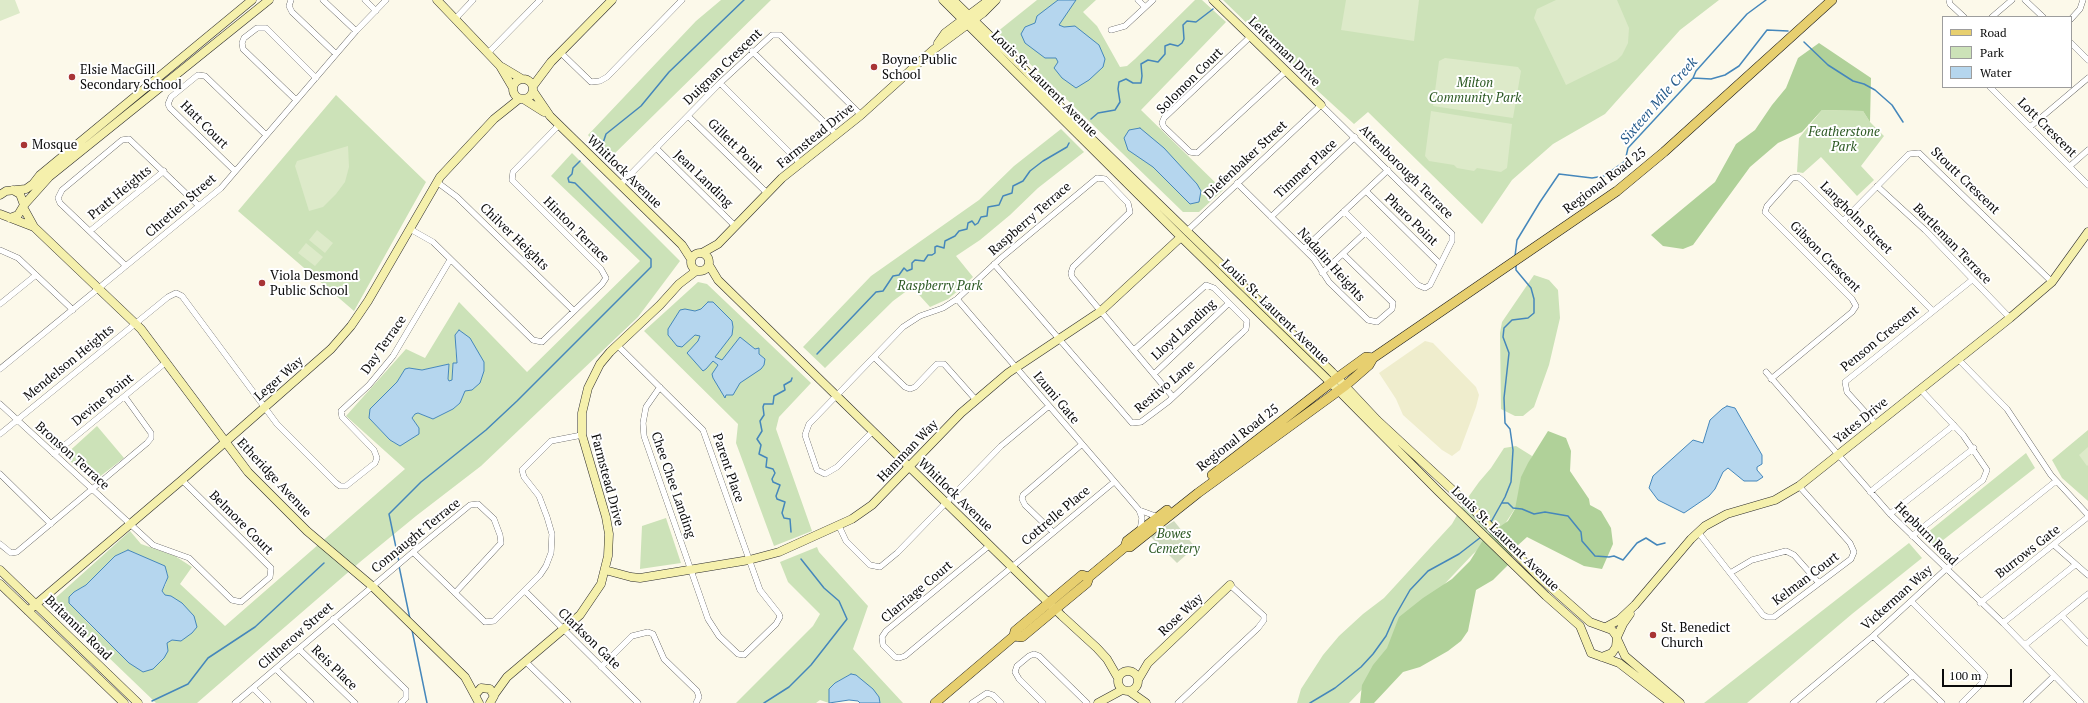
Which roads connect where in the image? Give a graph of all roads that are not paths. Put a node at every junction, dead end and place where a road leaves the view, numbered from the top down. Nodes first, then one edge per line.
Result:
1 (252, 0) edge
2 (269, 0) edge
3 (292, 0) edge
4 (323, 0) edge
5 (365, 0) edge
6 (386, 0) edge
7 (437, 0) edge
8 (473, 0) edge
9 (540, 0) edge
10 (682, 0) edge
11 (943, 0) edge
12 (954, 0) edge
13 (989, 0) edge
14 (996, 0) edge
15 (1138, 0) edge
16 (1153, 0) edge
17 (1213, 0) edge
18 (1832, 0) edge
19 (1949, 0) edge
20 (2012, 0) edge
21 (2025, 0) edge
22 (2083, 0) edge
23 (607, 2) edge
24 (1145, 7) junction
25 (376, 11) junction
26 (1963, 16) edge
27 (1993, 16) edge
28 (2042, 16) edge
29 (456, 18) junction
30 (2072, 18) edge
31 (968, 19) junction
32 (1111, 30) dead end
33 (356, 31) junction
34 (1251, 36) junction
35 (2072, 44) edge
36 (752, 51) junction
37 (560, 52) junction
38 (488, 53) junction
39 (336, 54) junction
40 (2088, 60) edge
41 (551, 62) junction
42 (500, 66) junction
43 (1286, 71) junction
44 (316, 78) junction
45 (2088, 78) edge
46 (524, 79) junction
47 (720, 83) junction
48 (533, 88) junction
49 (1993, 88) edge
50 (513, 90) junction
51 (296, 100) junction
52 (522, 100) junction
53 (1321, 105) junction
54 (861, 115) junction
55 (550, 116) junction
56 (688, 116) junction
57 (494, 119) junction
58 (560, 125) junction
59 (2030, 127) junction
60 (837, 134) junction
61 (266, 135) junction
62 (1355, 137) junction
63 (656, 148) junction
64 (2088, 150) edge
65 (801, 164) junction
66 (2070, 166) junction
67 (1388, 170) junction
68 (164, 171) junction
69 (235, 171) junction
70 (437, 182) junction
71 (1237, 183) junction
72 (2088, 184) edge
73 (620, 185) junction
74 (1877, 186) junction
75 (13, 190) junction
76 (1366, 191) junction
77 (766, 193) junction
78 (0, 195) edge
79 (24, 206) junction
80 (199, 206) junction
81 (1344, 211) junction
82 (1765, 212) joint
83 (3, 216) edge
84 (1271, 217) junction
85 (1842, 220) junction
86 (735, 226) junction
87 (34, 227) junction
88 (410, 229) junction
89 (90, 231) junction
90 (1187, 231) junction
91 (2088, 232) edge
92 (1365, 233) junction
93 (1180, 237) junction
94 (718, 244) junction
95 (682, 245) junction
96 (0, 250) edge
97 (1304, 250) junction
98 (700, 253) junction
99 (1343, 254) junction
100 (450, 260) junction
101 (690, 261) junction
102 (709, 263) junction
103 (994, 264) junction
104 (1440, 264) junction
105 (126, 266) junction
106 (699, 272) junction
107 (1322, 273) junction
108 (36, 275) junction
109 (718, 280) junction
110 (1972, 280) junction
111 (2052, 282) junction
112 (679, 284) junction
113 (99, 288) junction
114 (957, 299) junction
115 (1229, 303) junction
116 (0, 304) edge
117 (73, 310) junction
118 (573, 310) junction
119 (1101, 311) junction
120 (1933, 311) junction
121 (2010, 318) junction
122 (135, 323) junction
123 (1059, 339) junction
124 (617, 345) junction
125 (1134, 350) junction
126 (874, 357) junction
127 (1373, 358) junction
128 (1958, 359) junction
129 (165, 363) junction
130 (1016, 368) junction
131 (0, 369) edge
132 (1766, 372) dead end
133 (1154, 374) junction
134 (1771, 379) junction
135 (1334, 380) junction
136 (660, 387) junction
137 (1341, 388) junction
138 (1920, 389) junction
139 (837, 396) junction
140 (125, 397) junction
141 (1174, 397) junction
142 (976, 400) junction
143 (0, 404) edge
144 (1049, 406) junction
145 (265, 407) junction
146 (17, 420) junction
147 (1876, 424) junction
148 (1954, 425) junction
149 (873, 431) junction
150 (0, 434) edge
151 (582, 435) junction
152 (224, 442) junction
153 (1081, 445) junction
154 (1974, 448) junction
155 (54, 454) junction
156 (1838, 455) junction
157 (910, 467) junction
158 (0, 474) edge
159 (182, 480) junction
160 (2056, 481) junction
161 (1114, 482) junction
162 (1800, 486) junction
163 (92, 488) junction
164 (1870, 492) junction
165 (946, 503) junction
166 (1139, 510) junction
167 (1890, 514) junction
168 (2088, 516) edge
169 (1158, 517) junction
170 (130, 523) junction
171 (51, 524) junction
172 (839, 526) junction
173 (1140, 531) junction
174 (1054, 532) junction
175 (1698, 532) junction
176 (1912, 536) junction
177 (0, 544) edge
178 (990, 545) junction
179 (2054, 545) junction
180 (1125, 547) junction
181 (412, 552) junction
182 (749, 560) junction
183 (2076, 565) junction
184 (1012, 567) junction
185 (1946, 569) junction
186 (0, 570) edge
187 (605, 570) junction
188 (691, 570) junction
189 (1730, 573) junction
190 (2088, 575) edge
191 (1818, 582) junction
192 (0, 584) edge
193 (1230, 585) joint
194 (372, 586) junction
195 (525, 591) junction
196 (455, 593) junction
197 (2088, 594) edge
198 (1911, 602) junction
199 (1980, 603) junction
200 (36, 604) junction
201 (1635, 605) junction
202 (1052, 606) junction
203 (28, 611) junction
204 (2062, 616) junction
205 (334, 618) junction
206 (2003, 623) junction
207 (1605, 626) junction
208 (564, 630) junction
209 (1873, 636) junction
210 (1617, 638) junction
211 (1586, 641) junction
212 (2088, 643) edge
213 (2025, 646) junction
214 (299, 649) junction
215 (1601, 657) junction
216 (1108, 659) junction
217 (526, 662) junction
218 (1148, 663) junction
219 (601, 667) junction
220 (276, 669) junction
221 (1128, 671) junction
222 (1913, 675) junction
223 (2054, 676) junction
224 (465, 677) junction
225 (508, 677) junction
226 (1118, 680) junction
227 (1137, 683) junction
228 (486, 687) junction
229 (253, 688) junction
230 (1126, 691) junction
231 (1106, 698) junction
232 (476, 699) edge
233 (493, 699) edge
234 (124, 703) edge
235 (138, 703) edge
236 (235, 703) edge
237 (268, 703) edge
238 (311, 703) edge
239 (355, 703) edge
240 (401, 703) edge
241 (568, 703) edge
242 (638, 703) edge
243 (696, 703) edge
244 (935, 703) edge
245 (972, 703) edge
246 (1000, 703) edge
247 (1043, 703) edge
248 (1087, 703) edge
249 (1098, 703) edge
250 (1146, 703) edge
251 (1178, 703) edge
252 (1671, 703) edge
253 (1680, 703) edge
254 (1792, 703) edge
255 (1879, 703) edge
256 (1942, 703) edge
257 (1962, 703) edge
258 (2026, 703) edge
259 (2081, 703) edge

1 - 75 street
2 - 79 street
3 - 39 street
4 - 33 street
5 - 25 street
6 - 25 street, Chretien Street
7 - 29 street
8 - 29 street
9 - 38 street
10 - 37 street
11 - 31 street, Louis St. Laurent Avenue
12 - 31 street, Louis St. Laurent Avenue
13 - 31 street, Farmstead Drive
14 - 31 street, Farmstead Drive
15 - 24 street
16 - 24 street
17 - 34 street, Leiterman Drive
18 - 127 main road, Regional Road 25
19 - 26 street
20 - 27 street
21 - 28 street
22 - 30 street
23 - 37 street
24 - 32 street
25 - 33 street, Chretien Street
29 - 38 street
31 - 54 street, Farmstead Drive
31 - 90 street, Louis St. Laurent Avenue
31 - 93 street, Louis St. Laurent Avenue
33 - 39 street, Chretien Street
34 - 43 street, Leiterman Drive
34 - 43 street, Solomon Court
35 - 40 street
36 - 47 street, Duignan Crescent
36 - 54 street, Duignan Crescent
36 - 60 street
37 - 41 street
38 - 42 street
39 - 44 street, Chretien Street
41 - 46 street
41 - 48 street
42 - 46 street
42 - 50 street
43 - 53 street, Leiterman Drive
44 - 51 street, Chretien Street
44 - 51 street
45 - 59 street
46 - 48 street
46 - 50 street
47 - 56 street, Duignan Crescent
47 - 65 street
48 - 52 street
48 - 55 street, Whitlock Avenue
49 - 59 street, Lott Crescent
50 - 52 street
50 - 57 street, Leger Way
51 - 61 street, Chretien Street
52 - 55 street, Whitlock Avenue
52 - 57 street, Leger Way
53 - 62 street, Attenborough Terrace
53 - 71 street, Diefenbaker Street
54 - 60 street, Farmstead Drive
55 - 58 street, Whitlock Avenue
56 - 63 street, Duignan Crescent
56 - 77 street, Gillett Point
57 - 70 street, Leger Way
58 - 73 street, Whitlock Avenue
58 - 118 street, Hinton Terrace
59 - 66 street, Lott Crescent
60 - 65 street, Farmstead Drive
61 - 69 street, Chretien Street
61 - 69 street, Hatt Court
62 - 67 street, Attenborough Terrace
62 - 84 street, Timmer Place
63 - 73 street, Duignan Crescent
63 - 86 street, Jean Landing
64 - 66 street
65 - 77 street, Farmstead Drive
66 - 72 street, Lott Crescent
67 - 76 street
67 - 104 street, Attenborough Terrace
68 - 80 street
68 - 89 street, Pratt Heights
68 - 89 street
69 - 80 street, Chretien Street
70 - 88 street, Leger Way
70 - 118 street, Chilver Heights
71 - 84 street, Nadalin Heights
71 - 90 street, Diefenbaker Street
73 - 95 street, Whitlock Avenue
74 - 85 street, Stoutt Crescent
74 - 110 street, Bartleman Terrace
74 - 111 street, Stoutt Crescent
75 - 78 street
75 - 79 street, Etheridge Avenue
76 - 81 street
76 - 104 street, Pharo Point
77 - 86 street, Farmstead Drive
79 - 83 street
79 - 87 street, Etheridge Avenue
80 - 105 street, Chretien Street
81 - 92 street, Attenborough Terrace
81 - 97 street
82 - 85 street, Langholm Street
82 - 134 street, Gibson Crescent
83 - 87 street, Etheridge Avenue
84 - 97 street, Nadalin Heights
85 - 120 street, Langholm Street
86 - 94 street, Farmstead Drive
87 - 113 street, Etheridge Avenue
88 - 100 street, Hinton Terrace
88 - 145 street, Leger Way
89 - 105 street
90 - 135 street, Louis St. Laurent Avenue
91 - 111 street, Yates Drive
92 - 99 street
92 - 104 street, Attenborough Terrace
93 - 119 street, Hamman Way
93 - 135 street, Louis St. Laurent Avenue
94 - 98 street, Farmstead Drive
94 - 102 street, Farmstead Drive
95 - 98 street, Whitlock Avenue
95 - 101 street, Whitlock Avenue
96 - 108 street
97 - 107 street, Nadalin Heights
98 - 101 street, Farmstead Drive
98 - 102 street, Whitlock Avenue
99 - 107 street
99 - 107 street, Nadalin Heights
100 - 118 street, Hinton Terrace
100 - 145 street, Day Terrace
101 - 106 street, Whitlock Avenue
101 - 112 street, Farmstead Drive
102 - 106 street, Farmstead Drive
102 - 109 street, Whitlock Avenue
103 - 114 street, Raspberry Terrace
103 - 119 street, Raspberry Terrace
103 - 123 street, Restivo Lane
105 - 113 street, Chretien Street
106 - 109 street, Whitlock Avenue
106 - 112 street, Farmstead Drive
108 - 116 street
108 - 117 street
109 - 139 street, Whitlock Avenue
110 - 120 street, Penson Crescent
110 - 121 street, Bartleman Terrace
111 - 121 street, Yates Drive
112 - 124 street, Farmstead Drive
113 - 117 street, Chretien Street
113 - 122 street, Etheridge Avenue
114 - 126 street, Raspberry Terrace
114 - 130 street, Izumi Gate
115 - 125 street, Restivo Lane
115 - 133 street, Lloyd Landing
115 - 141 street, Restivo Lane
117 - 131 street, Chretien Street
119 - 123 street, Hamman Way
119 - 125 street
120 - 147 street, Penson Crescent
121 - 128 street, Yates Drive
122 - 129 street, Etheridge Avenue
122 - 145 street, Mendelson Heights
122 - 146 street, Mendelson Heights
123 - 130 street, Hamman Way
123 - 141 street, Restivo Lane
124 - 136 street, Parent Place
124 - 151 street, Farmstead Drive
125 - 133 street
126 - 139 street, Raspberry Terrace
126 - 142 street
127 - 135 main road, Regional Road 25
127 - 137 main road, Regional Road 25
128 - 138 street, Yates Drive
128 - 160 street
129 - 140 street, Devine Point
129 - 152 street, Etheridge Avenue
130 - 142 street, Hamman Way
130 - 144 street, Izumi Gate
132 - 134 street, Hepburn Road
133 - 141 street
134 - 156 street, Hepburn Road
135 - 137 street, Louis St. Laurent Avenue
135 - 169 main road, Regional Road 25
136 - 182 street, Parent Place
136 - 188 street, Chee Chee Landing
137 - 180 main road, Regional Road 25
137 - 207 street, Louis St. Laurent Avenue
137 - 211 street, Louis St. Laurent Avenue
138 - 147 street, Yates Drive
138 - 148 street
139 - 149 street, Whitlock Avenue
139 - 149 street, Raspberry Terrace
140 - 155 street, Devine Point
140 - 163 street
142 - 157 street, Hamman Way
143 - 146 street, Bronson Terrace
144 - 153 street, Izumi Gate
144 - 165 street
145 - 152 street, Leger Way
146 - 150 street, Mendelson Heights
146 - 155 street, Bronson Terrace
147 - 156 street, Yates Drive
148 - 154 street
148 - 164 street
149 - 157 street, Whitlock Avenue
151 - 187 street, Farmstead Drive
151 - 195 street
152 - 159 street, Leger Way
152 - 194 street, Etheridge Avenue
153 - 161 street, Izumi Gate
153 - 174 street
154 - 167 street
154 - 176 street
155 - 163 street, Bronson Terrace
156 - 162 street, Yates Drive
156 - 164 street, Hepburn Road
157 - 165 street, Whitlock Avenue
157 - 172 street, Hamman Way
158 - 171 street
159 - 170 street, Leger Way
159 - 170 street, Belmore Court
160 - 168 street
160 - 185 street, Vickerman Way
161 - 166 street, Izumi Gate
161 - 174 street, Cottrelle Place
162 - 175 street, Yates Drive
162 - 191 street, Kelman Court
163 - 170 street, Bronson Terrace
163 - 171 street
164 - 167 street, Hepburn Road
165 - 172 street
165 - 178 street, Whitlock Avenue
166 - 169 street, Izumi Gate
166 - 173 street
167 - 176 street, Hepburn Road
168 - 179 street, Burrows Gate
169 - 173 main road, Regional Road 25
170 - 200 street, Leger Way
171 - 177 street
172 - 182 street, Hamman Way
173 - 180 main road, Regional Road 25
174 - 184 street, Cottrelle Place
175 - 189 street, Kelman Court
175 - 201 street, Yates Drive
176 - 185 street, Hepburn Road
178 - 184 street, Whitlock Avenue
178 - 184 street, Clarriage Court
179 - 183 street
179 - 199 street, Burrows Gate
180 - 202 main road, Regional Road 25
181 - 194 street, Connaught Terrace
181 - 196 street
181 - 196 street, Connaught Terrace
182 - 188 street, Hamman Way
182 - 188 street, Parent Place
183 - 190 street
183 - 206 street
184 - 202 street, Whitlock Avenue
185 - 198 street, Vickerman Way
185 - 199 street, Hepburn Road
186 - 200 street, Britannia Road
187 - 188 street, Hamman Way
187 - 208 street, Farmstead Drive
189 - 191 street
189 - 191 street, Kelman Court
192 - 203 street, Britannia Road
193 - 218 street, Rose Way
193 - 251 street
194 - 205 street, Clitherow Street
194 - 224 street, Etheridge Avenue
195 - 196 street
195 - 208 street, Clarkson Gate
197 - 204 street
198 - 209 street, Vickerman Way
198 - 257 street
199 - 206 street, Hepburn Road
200 - 203 street, Leger Way
200 - 235 street, Britannia Road
201 - 207 street, Yates Drive
201 - 210 street, Yates Drive
202 - 216 street, Whitlock Avenue
202 - 244 main road, Regional Road 25
203 - 234 street, Britannia Road
204 - 212 street
204 - 213 street
205 - 214 street, Clitherow Street
205 - 240 street
206 - 213 street, Hepburn Road
207 - 210 street
207 - 211 street
208 - 217 street, Farmstead Drive
208 - 219 street, Clarkson Gate
209 - 222 street
209 - 254 street, Vickerman Way
210 - 215 street
210 - 253 street
211 - 215 street
213 - 223 street, Hepburn Road
214 - 220 street, Clitherow Street
214 - 239 street, Reis Place
215 - 252 street
216 - 221 street, Whitlock Avenue
216 - 226 street, Whitlock Avenue
217 - 225 street, Farmstead Drive
217 - 241 street
218 - 221 street, Rose Way
218 - 227 street, Rose Way
219 - 242 street, Clarkson Gate
219 - 243 street
220 - 229 street, Clitherow Street
220 - 238 street
221 - 226 street, Rose Way
221 - 227 street, Whitlock Avenue
222 - 255 street
222 - 256 street
223 - 258 street
223 - 259 street, Hepburn Road
224 - 228 street, Etheridge Avenue
224 - 232 street, Etheridge Avenue
225 - 228 street, Farmstead Drive
225 - 233 street, Farmstead Drive
226 - 230 street, Whitlock Avenue
226 - 231 street
227 - 230 street
227 - 250 street
228 - 232 street, Farmstead Drive
228 - 233 street
229 - 236 street, Clitherow Street
229 - 237 street
230 - 231 street
230 - 250 street
231 - 249 street
245 - 246 street
247 - 248 street

